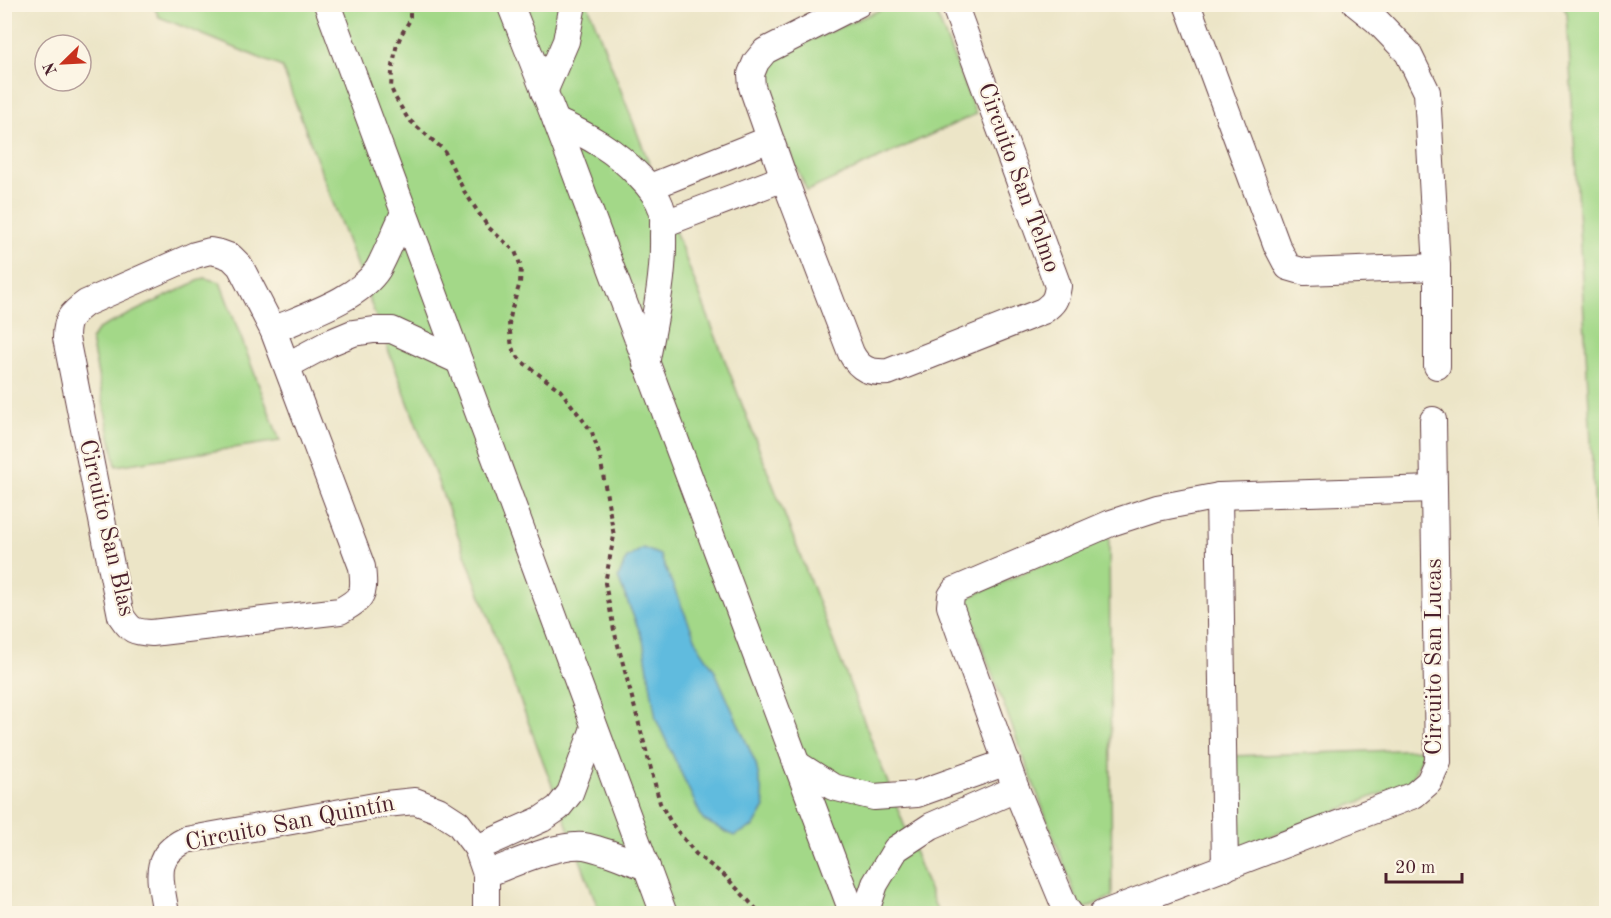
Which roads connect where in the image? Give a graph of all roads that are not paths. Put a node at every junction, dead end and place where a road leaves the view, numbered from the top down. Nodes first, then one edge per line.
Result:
1 (327, 4) edge
2 (510, 4) edge
3 (573, 4) edge
4 (858, 4) edge
5 (954, 4) edge
6 (1187, 4) edge
7 (1356, 4) edge
8 (544, 92) junction
9 (556, 121) junction
10 (770, 139) junction
11 (784, 178) junction
12 (650, 188) junction
13 (404, 213) junction
14 (663, 224) junction
15 (1437, 267) junction
16 (273, 330) junction
17 (459, 361) junction
18 (646, 364) junction
19 (288, 365) junction
20 (1437, 366) dead end
21 (1433, 420) dead end
22 (1434, 489) junction
23 (1219, 496) junction
24 (594, 728) junction
25 (1007, 762) junction
26 (797, 764) junction
27 (1016, 789) junction
28 (477, 848) junction
29 (646, 867) junction
30 (1225, 868) junction
31 (486, 874) junction
32 (166, 914) edge
33 (484, 914) edge
34 (664, 914) edge
35 (853, 914) edge
36 (865, 914) edge
37 (1070, 914) edge
38 (1102, 914) edge

1 - 13 street
2 - 8 street
3 - 8 street
4 - 10 street, Circuito San Telmo
5 - 11 street, Circuito San Telmo
6 - 15 street
7 - 15 street
8 - 9 street
9 - 12 street
9 - 18 street
10 - 11 street, Circuito San Telmo
10 - 12 street
11 - 14 street
12 - 14 street
13 - 16 street
13 - 17 street
14 - 18 street
15 - 20 street
16 - 19 street, Circuito San Blas
16 - 19 street, Circuito San Blas
17 - 19 street
17 - 24 street
18 - 26 street
21 - 22 street, Circuito San Lucas
22 - 23 street
22 - 30 street, Circuito San Lucas
23 - 25 street
23 - 30 street
24 - 28 street
24 - 29 street
25 - 26 street
25 - 27 street
26 - 35 street
27 - 36 street
27 - 37 street
28 - 31 street, Circuito San Quintín
28 - 32 street, Circuito San Quintín
29 - 31 street
29 - 34 street
30 - 38 street, Circuito San Lucas
31 - 33 street, Circuito San Quintín

